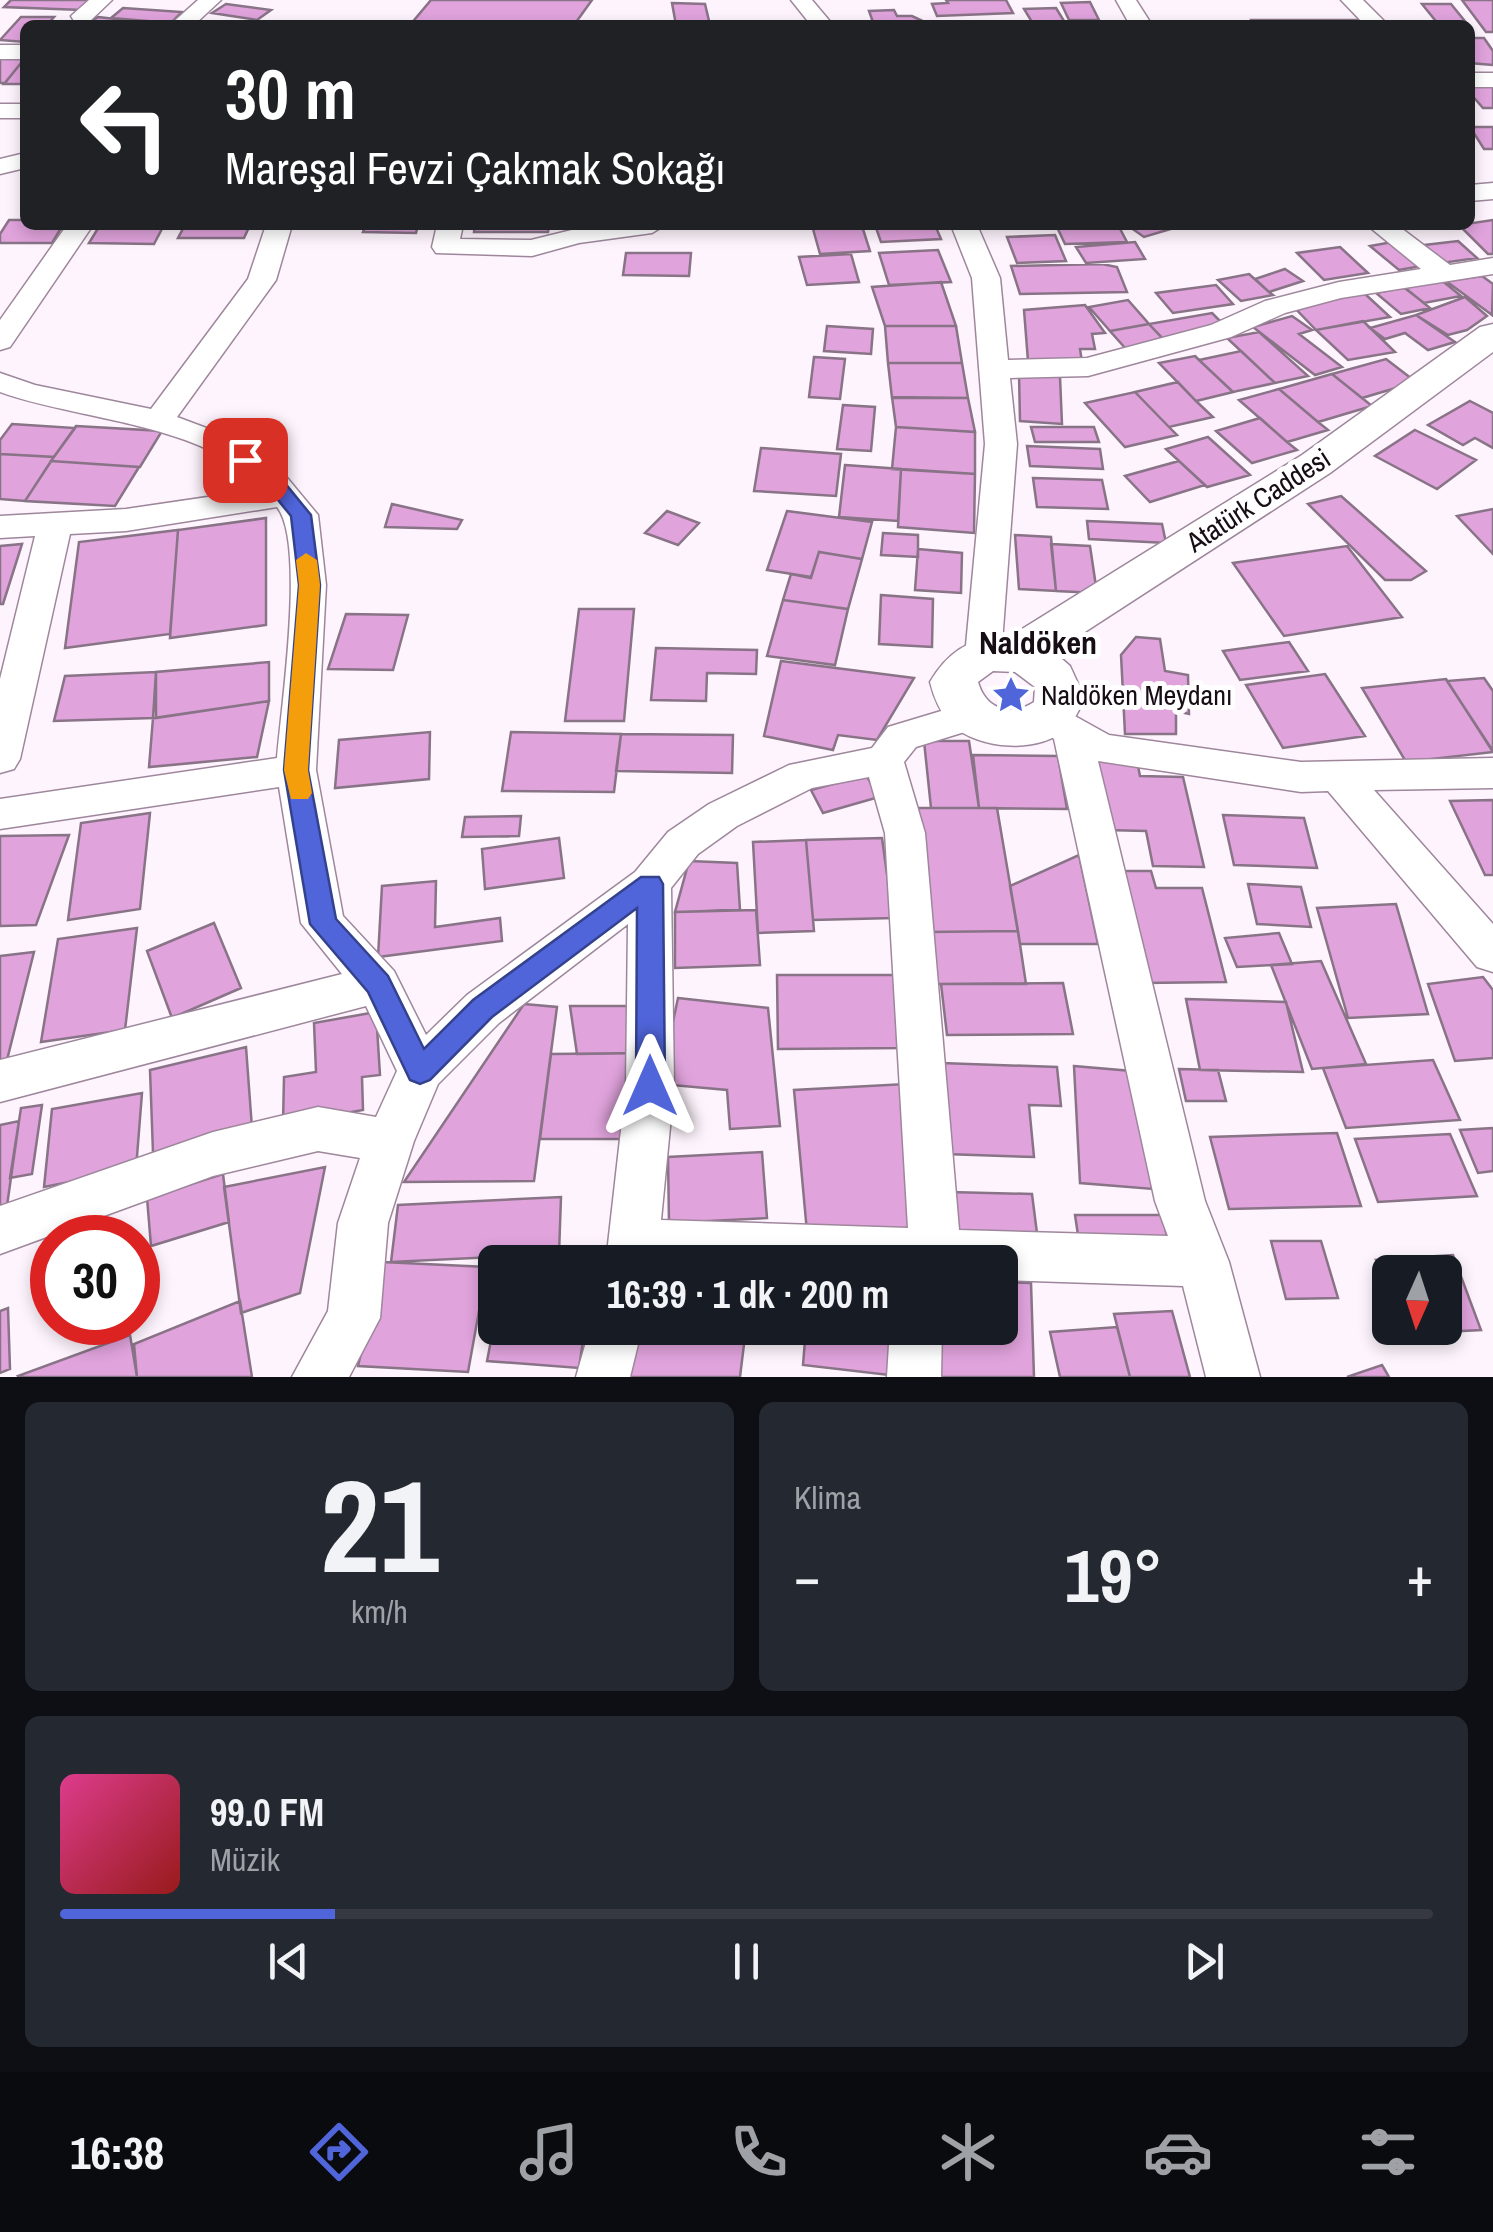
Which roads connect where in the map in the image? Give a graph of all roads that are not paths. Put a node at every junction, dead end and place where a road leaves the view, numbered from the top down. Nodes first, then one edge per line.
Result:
1 (102, 0) edge
2 (212, 0) edge
3 (801, 0) edge
4 (1352, 0) edge
5 (82, 16) dead end
6 (187, 20) edge
7 (818, 20) edge
8 (1372, 20) edge
9 (77, 230) edge
10 (278, 230) edge
11 (449, 230) edge
12 (610, 230) edge
13 (966, 230) edge
14 (1387, 230) edge
15 (1493, 266) edge
16 (1442, 272) junction
17 (1493, 335) edge
18 (0, 341) edge
19 (995, 369) junction
20 (0, 382) edge
21 (158, 422) junction
22 (285, 496) junction
23 (55, 524) junction
24 (0, 528) edge
25 (999, 655) junction
26 (972, 716) junction
27 (1060, 725) junction
28 (0, 759) edge
29 (884, 760) junction
30 (296, 770) junction
31 (1493, 772) edge
32 (1339, 777) junction
33 (0, 814) edge
34 (650, 884) junction
35 (1493, 954) edge
36 (378, 984) junction
37 (420, 1071) junction
38 (0, 1080) edge
39 (390, 1141) junction
40 (0, 1230) edge
41 (634, 1245) edge
42 (931, 1245) edge
43 (1018, 1259) edge
44 (1204, 1262) junction
45 (611, 1345) edge
46 (915, 1345) edge
47 (320, 1377) edge
48 (603, 1377) edge
49 (914, 1377) edge
50 (1232, 1377) edge

1 - 5 street
2 - 6 street
3 - 7 street
4 - 8 street
9 - 18 street
10 - 21 street
11 - 12 street
13 - 19 street
14 - 16 street
15 - 16 street
16 - 19 street
17 - 25 street, Atatürk Caddesi
19 - 25 street
20 - 21 street
21 - 22 street
22 - 23 street
22 - 30 street
23 - 24 street
23 - 28 street
25 - 26 street, Atatürk Caddesi
25 - 27 street
26 - 27 street
26 - 29 street
27 - 32 street
27 - 44 street
29 - 34 street
29 - 42 street
30 - 33 street
30 - 36 street
31 - 32 street
32 - 35 street
34 - 37 street
34 - 41 street
36 - 37 street
36 - 38 street
37 - 39 street
39 - 40 street
39 - 47 street
43 - 44 street
44 - 50 street
45 - 48 street
46 - 49 street

